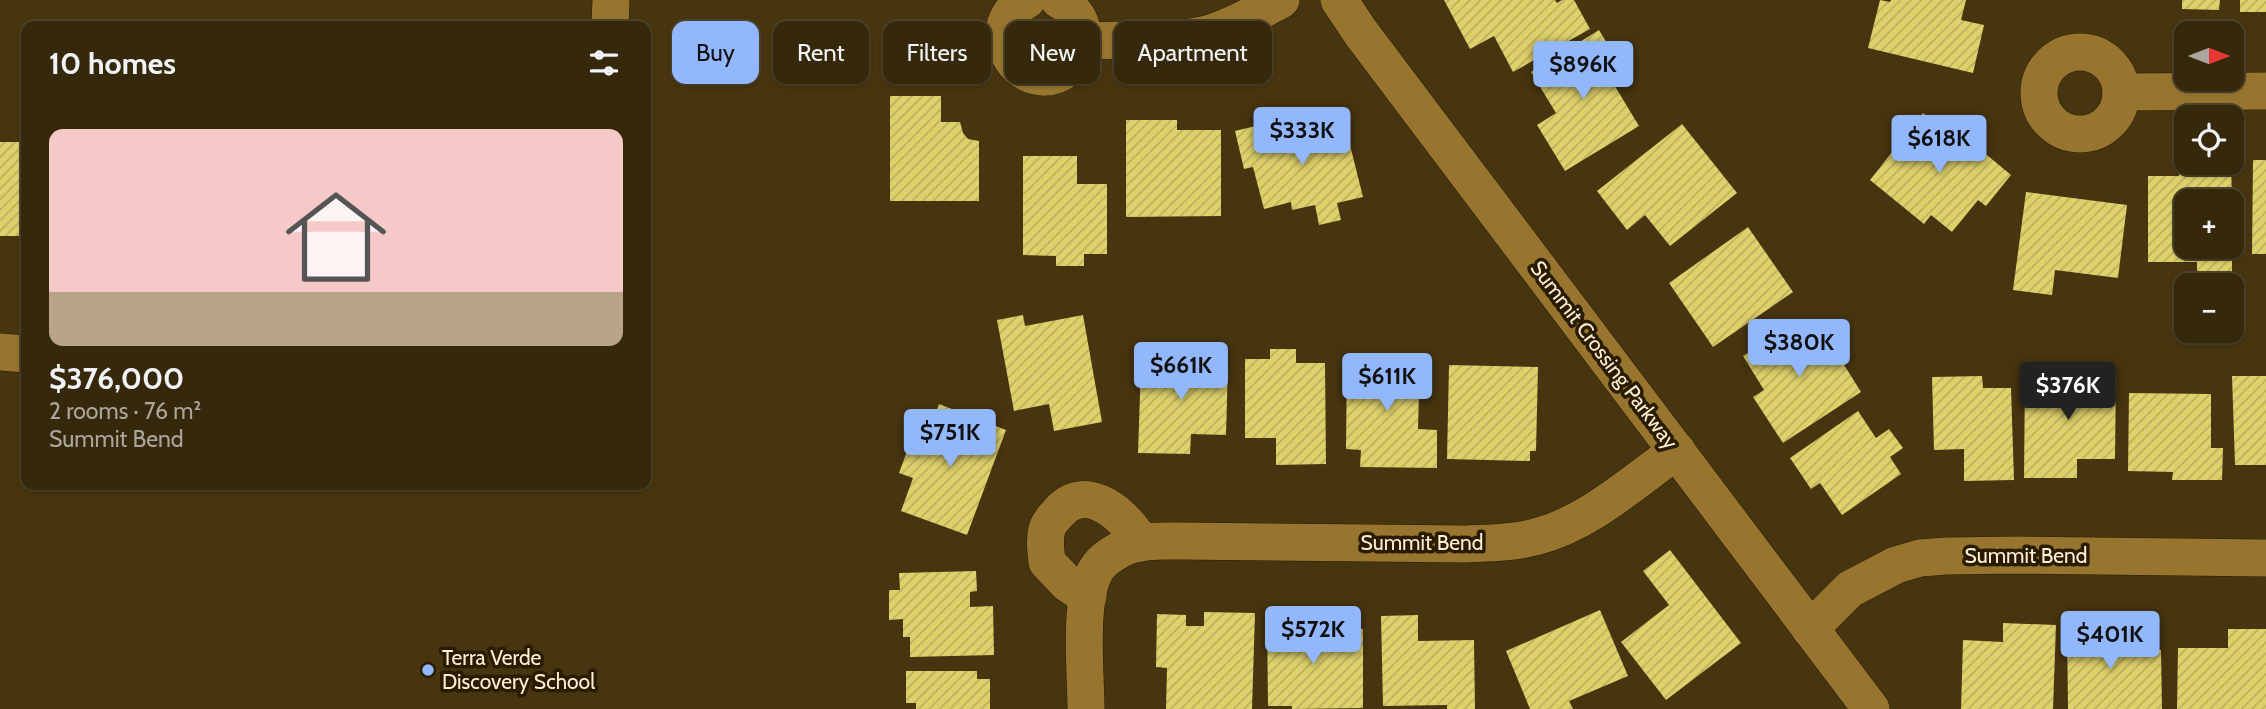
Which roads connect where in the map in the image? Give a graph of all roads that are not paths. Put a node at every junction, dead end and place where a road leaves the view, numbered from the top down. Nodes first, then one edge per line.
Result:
1 (611, 0) edge
2 (1027, 0) edge
3 (1059, 0) edge
4 (1281, 0) edge
5 (1339, 0) edge
6 (610, 21) edge
7 (1007, 21) edge
8 (1080, 21) edge
9 (1005, 28) edge
10 (1100, 40) edge
11 (1005, 46) edge
12 (2266, 91) edge
13 (2121, 92) dead end
14 (0, 352) edge
15 (21, 354) edge
16 (1677, 451) junction
17 (1141, 543) junction
18 (2266, 558) edge
19 (1087, 597) junction
20 (1810, 629) junction
21 (1086, 709) edge
22 (1871, 709) edge

1 - 6 street
2 - 7 street
3 - 8 street
4 - 10 street
5 - 16 street, Summit Crossing Parkway
9 - 11 street
12 - 13 street
14 - 15 street
16 - 17 street, Summit Bend
16 - 20 street, Summit Crossing Parkway
17 - 19 street, Summit Bend
17 - 19 street
18 - 20 street, Summit Bend
19 - 21 street, Summit Bend
20 - 22 street, Summit Crossing Parkway

